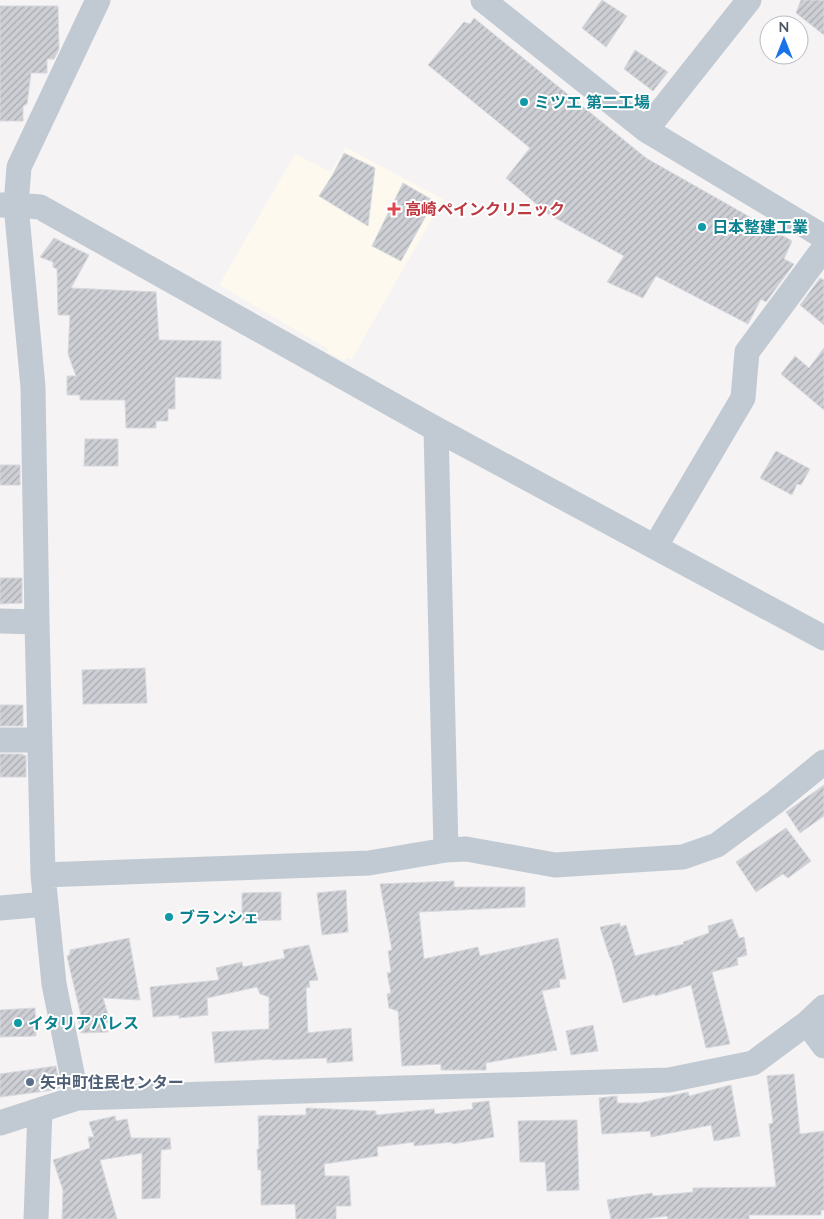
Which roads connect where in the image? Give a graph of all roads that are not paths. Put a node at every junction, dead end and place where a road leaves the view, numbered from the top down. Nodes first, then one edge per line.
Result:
1 (98, 0) edge
2 (484, 0) edge
3 (748, 0) edge
4 (646, 130) junction
5 (8, 205) edge
6 (824, 237) edge
7 (824, 248) edge
8 (436, 429) junction
9 (655, 547) junction
10 (0, 621) edge
11 (37, 622) junction
12 (824, 638) edge
13 (0, 740) edge
14 (40, 740) junction
15 (824, 762) edge
16 (446, 850) junction
17 (43, 875) junction
18 (46, 904) junction
19 (0, 908) edge
20 (815, 1015) edge
21 (824, 1046) edge
22 (77, 1098) junction
23 (40, 1110) junction
24 (0, 1123) edge
25 (36, 1219) edge

1 - 5 street
2 - 4 street
3 - 4 street
4 - 6 street
5 - 8 street
5 - 11 street
7 - 9 street
8 - 9 street
8 - 16 street
9 - 12 street
10 - 11 street
11 - 14 street
13 - 14 street
14 - 17 street
15 - 16 street
16 - 17 street
17 - 18 street
18 - 19 street
18 - 22 street
20 - 21 street
20 - 22 street
22 - 23 street
23 - 24 street
23 - 25 street

